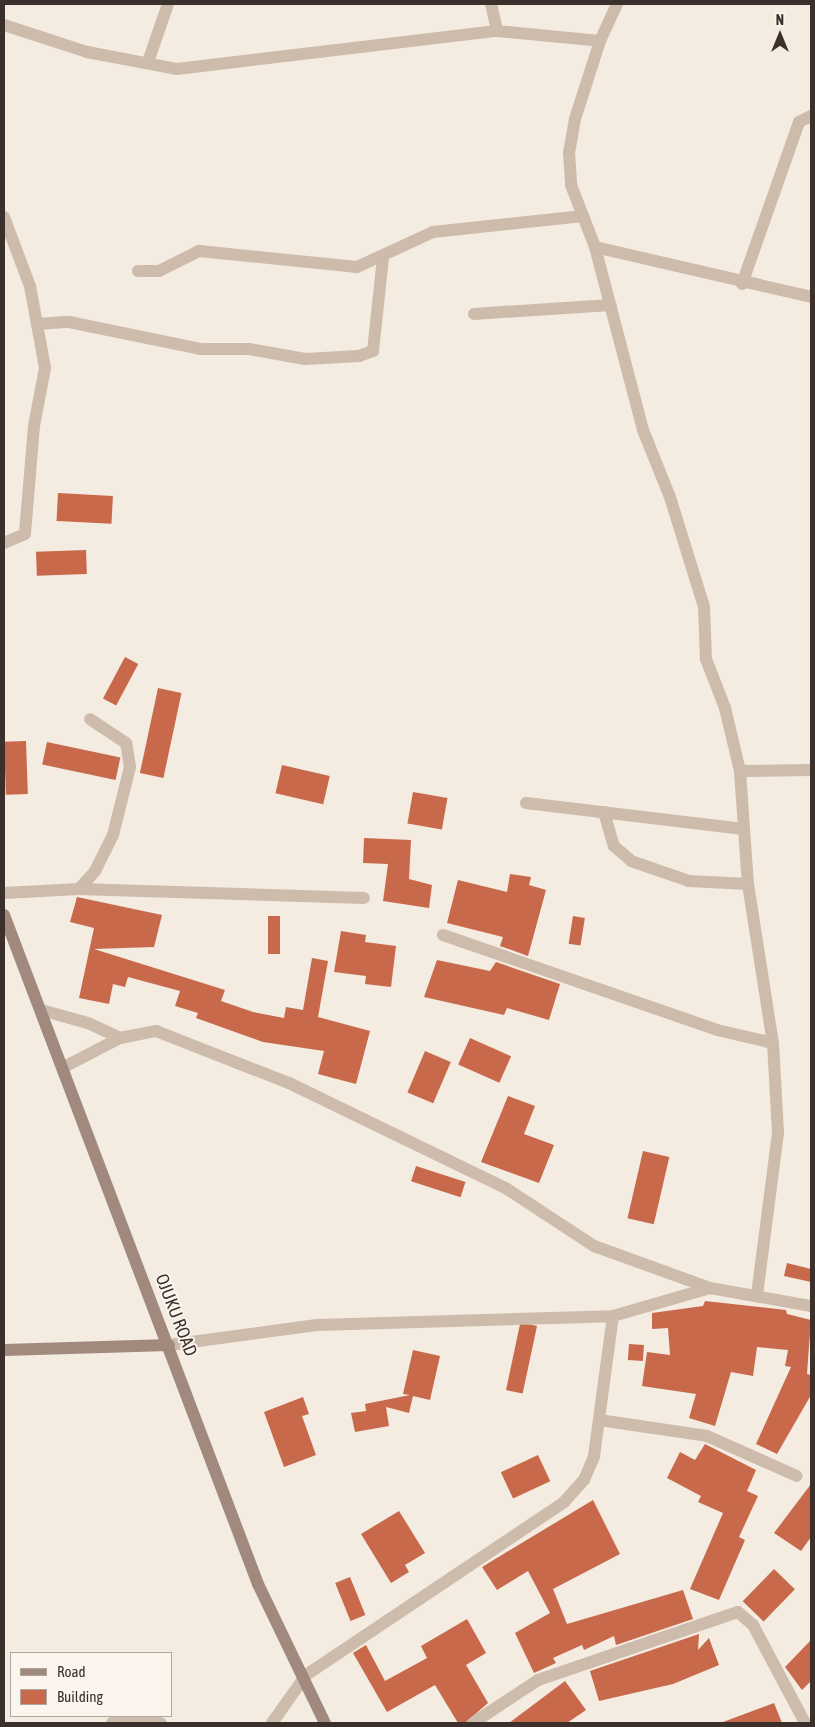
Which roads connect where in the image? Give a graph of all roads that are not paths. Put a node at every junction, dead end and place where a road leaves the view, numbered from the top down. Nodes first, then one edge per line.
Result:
1 (168, 4) edge
2 (491, 4) edge
3 (617, 4) edge
4 (4, 25) edge
5 (497, 31) junction
6 (600, 41) junction
7 (148, 62) junction
8 (811, 116) edge
9 (583, 216) junction
10 (4, 217) edge
11 (595, 247) junction
12 (383, 257) junction
13 (138, 271) dead end
14 (742, 284) junction
15 (811, 296) edge
16 (611, 304) junction
17 (474, 314) dead end
18 (37, 324) junction
19 (4, 543) edge
20 (90, 719) dead end
21 (811, 770) edge
22 (740, 771) junction
23 (526, 803) dead end
24 (604, 812) junction
25 (743, 829) junction
26 (748, 884) junction
27 (79, 890) junction
28 (4, 893) edge
29 (364, 898) dead end
30 (4, 915) edge
31 (443, 935) dead end
32 (41, 1010) junction
33 (120, 1038) junction
34 (772, 1043) junction
35 (64, 1066) junction
36 (710, 1288) junction
37 (757, 1294) junction
38 (811, 1306) edge
39 (613, 1316) junction
40 (169, 1345) junction
41 (4, 1350) edge
42 (599, 1420) junction
43 (797, 1476) dead end
44 (306, 1675) junction
45 (112, 1723) edge
46 (161, 1723) edge
47 (272, 1723) edge
48 (325, 1723) edge
49 (473, 1723) edge
50 (805, 1723) edge

1 - 7 street
2 - 5 street
3 - 6 street
4 - 7 street
5 - 6 street
5 - 7 street
6 - 9 street
8 - 14 street
9 - 11 street
9 - 12 street
10 - 18 street
11 - 14 street
11 - 16 street
12 - 13 street
12 - 18 street
14 - 15 street
16 - 17 street
16 - 22 street
18 - 19 street
20 - 27 street
21 - 22 street
22 - 25 street
23 - 24 street
24 - 25 street
24 - 26 street
25 - 26 street
26 - 34 street
27 - 28 street
27 - 29 street
30 - 32 main road, OJUKU ROAD
31 - 34 street
32 - 33 street
32 - 35 main road, OJUKU ROAD
33 - 35 street
33 - 36 street
34 - 37 street
35 - 40 main road, OJUKU ROAD
36 - 37 street
36 - 39 street
37 - 38 street
39 - 40 street
39 - 42 street
40 - 41 main road
40 - 44 main road, OJUKU ROAD
42 - 43 street
42 - 44 street
44 - 47 street
44 - 48 main road, OJUKU ROAD
45 - 46 street
49 - 50 street

